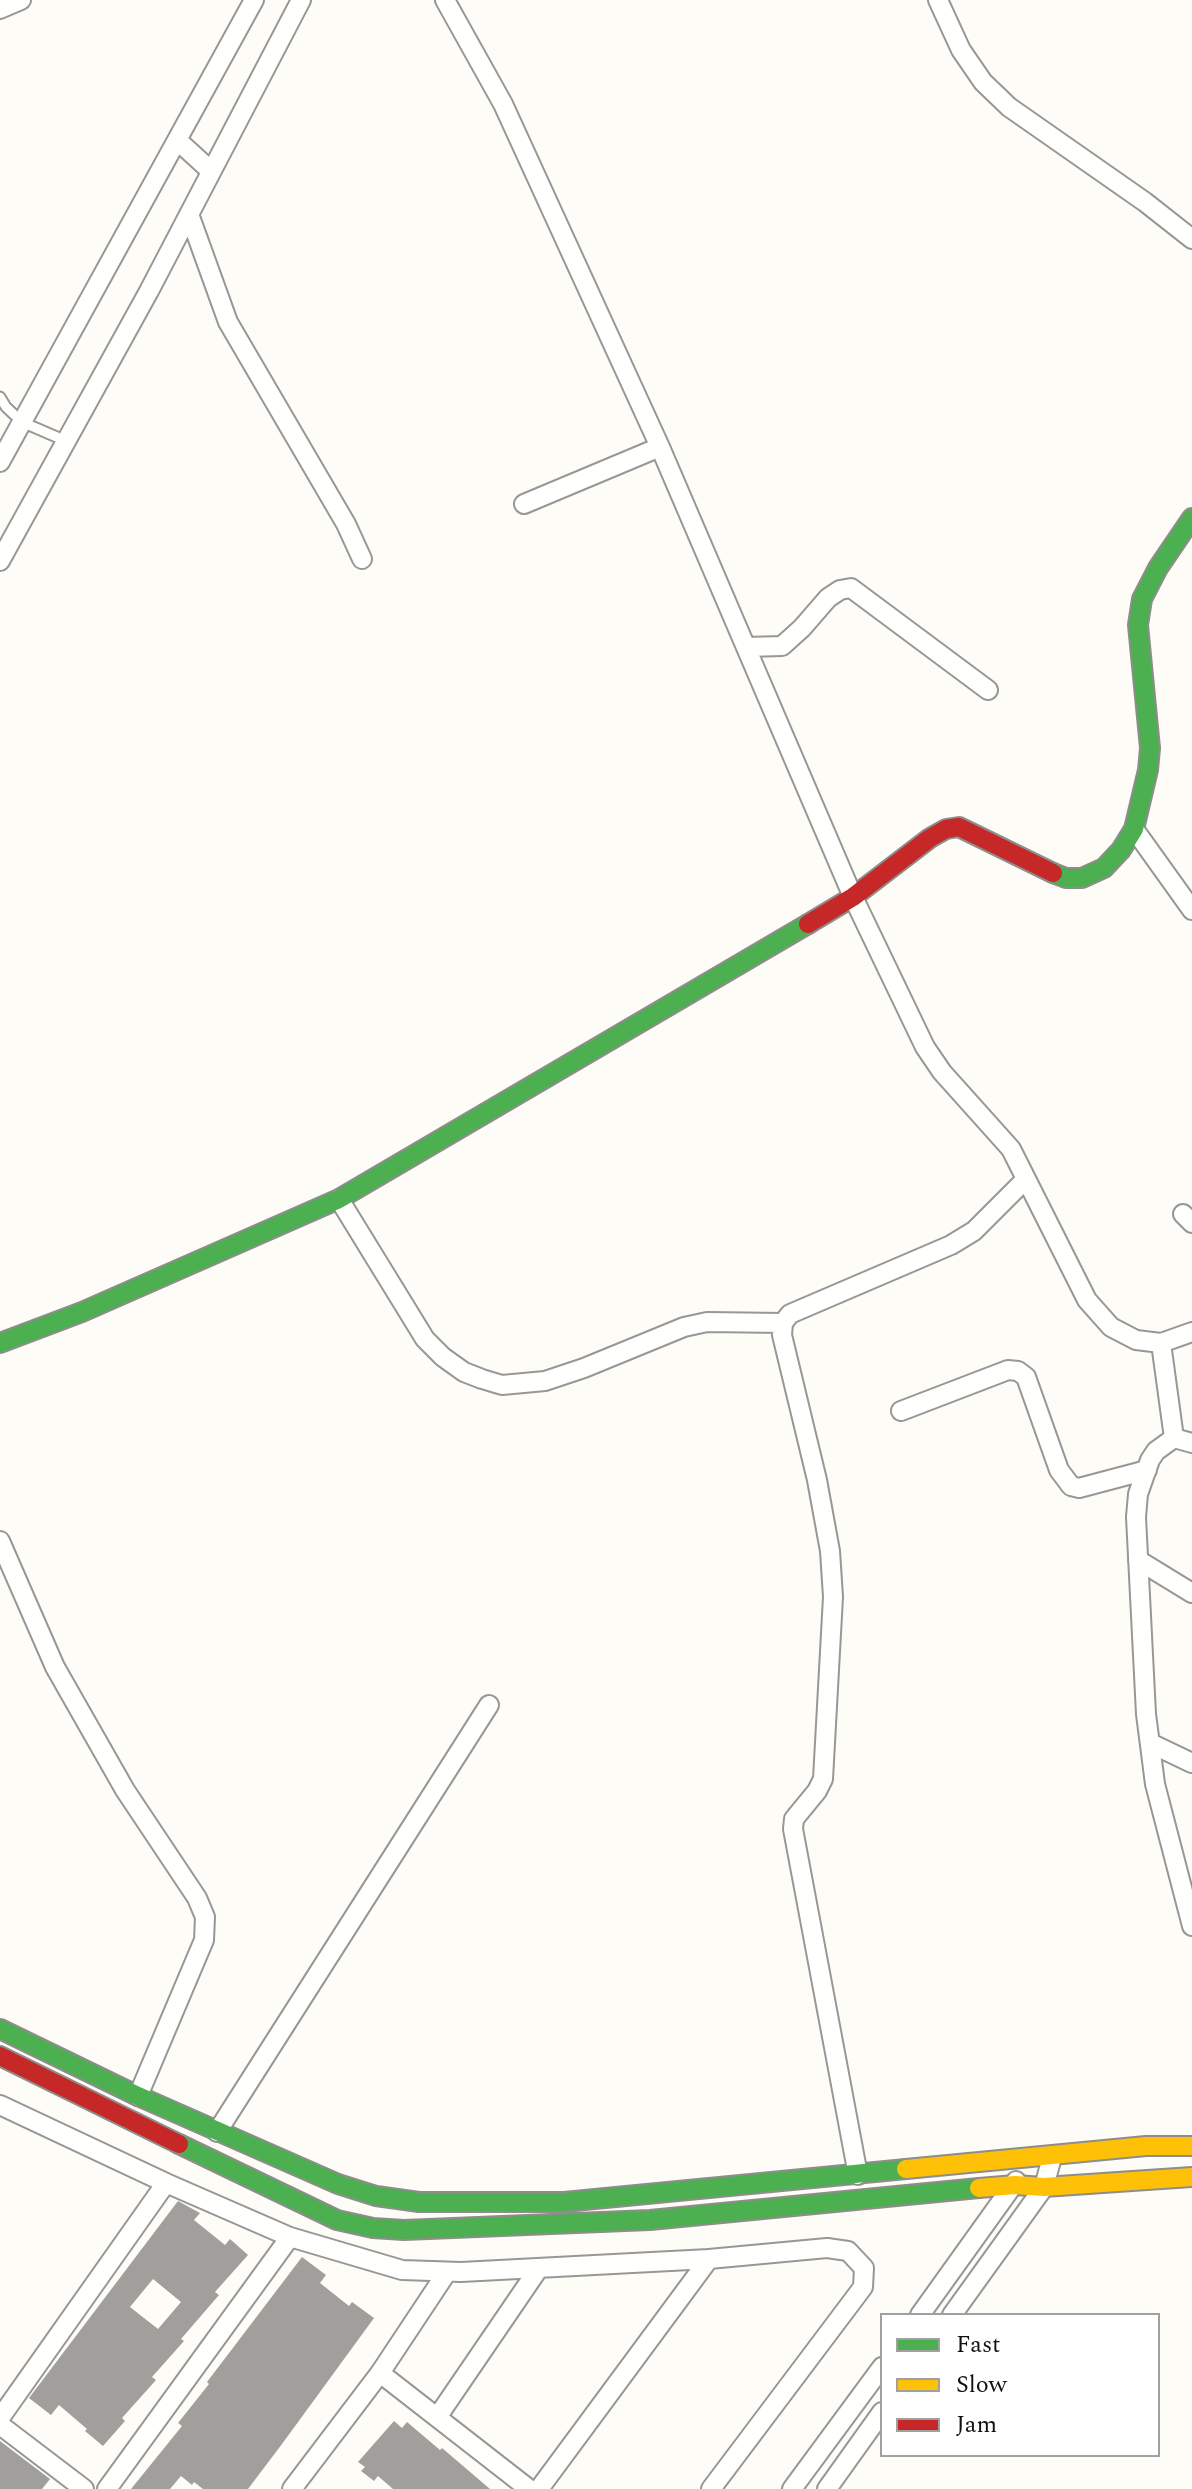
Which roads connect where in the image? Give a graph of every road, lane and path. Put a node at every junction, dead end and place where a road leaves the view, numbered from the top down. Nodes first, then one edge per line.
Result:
1 (21, 0) edge
2 (254, 0) edge
3 (301, 0) edge
4 (445, 0) edge
5 (938, 0) edge
6 (0, 9) edge
7 (177, 140) junction
8 (211, 171) junction
9 (189, 214) junction
10 (1192, 239) edge
11 (0, 397) edge
12 (22, 422) junction
13 (66, 441) junction
14 (660, 447) junction
15 (0, 462) edge
16 (524, 504) dead end
17 (1192, 518) edge
18 (362, 559) dead end
19 (0, 561) edge
20 (746, 647) junction
21 (988, 690) dead end
22 (1134, 829) junction
23 (853, 897) junction
24 (1192, 910) edge
25 (1026, 1179) junction
26 (339, 1199) junction
27 (783, 1323) junction
28 (1192, 1332) edge
29 (0, 1343) edge
30 (1161, 1343) junction
31 (901, 1411) dead end
32 (1183, 1440) edge
33 (1147, 1470) junction
34 (0, 1541) edge
35 (1138, 1560) junction
36 (1192, 1593) edge
37 (489, 1705) dead end
38 (1150, 1743) junction
39 (1192, 1763) edge
40 (1192, 1926) edge
41 (0, 2029) edge
42 (0, 2056) edge
43 (138, 2096) junction
44 (1, 2107) edge
45 (217, 2132) junction
46 (1192, 2146) edge
47 (1052, 2157) junction
48 (1024, 2159) junction
49 (858, 2175) junction
50 (1192, 2177) edge
51 (166, 2183) junction
52 (1015, 2185) junction
53 (1044, 2187) junction
54 (290, 2237) junction
55 (709, 2259) junction
56 (539, 2268) junction
57 (447, 2272) junction
58 (921, 2313) edge
59 (953, 2313) edge
60 (880, 2370) edge
61 (380, 2373) junction
62 (880, 2415) edge
63 (438, 2416) junction
64 (0, 2418) edge
65 (0, 2425) edge
66 (299, 2487) edge
67 (84, 2489) edge
68 (107, 2489) edge
69 (529, 2489) edge
70 (539, 2489) edge
71 (711, 2489) edge
72 (792, 2489) edge
73 (827, 2489) edge

1 - 6 street
2 - 7 street
3 - 8 street
4 - 14 street
5 - 10 street
7 - 8 street
7 - 12 street
8 - 9 street
9 - 13 street
9 - 18 street
11 - 12 lane
12 - 13 lane
12 - 15 street
13 - 19 street
14 - 16 street
14 - 20 street
17 - 22 street
20 - 21 street
20 - 23 street
22 - 23 street
22 - 24 street
23 - 25 street
23 - 26 street
25 - 27 street
25 - 30 street
26 - 27 street
26 - 29 street
27 - 49 street
28 - 30 street
30 - 32 street
31 - 33 street
32 - 33 street
33 - 35 street
34 - 43 street
35 - 36 street
35 - 38 street
37 - 45 street
38 - 39 street
38 - 40 street
41 - 43 street
42 - 52 street
43 - 45 street
44 - 51 street
45 - 49 street
46 - 47 street
47 - 48 street
47 - 53 street
48 - 49 street
48 - 52 street
50 - 53 street
51 - 54 street
51 - 64 street
52 - 53 street
52 - 58 street
53 - 59 street
54 - 57 street
54 - 68 street
55 - 56 street
55 - 70 street
55 - 71 street
56 - 57 street
56 - 63 street
57 - 61 street
60 - 72 street
61 - 63 street
61 - 66 street
62 - 73 street
63 - 69 street
65 - 67 street

